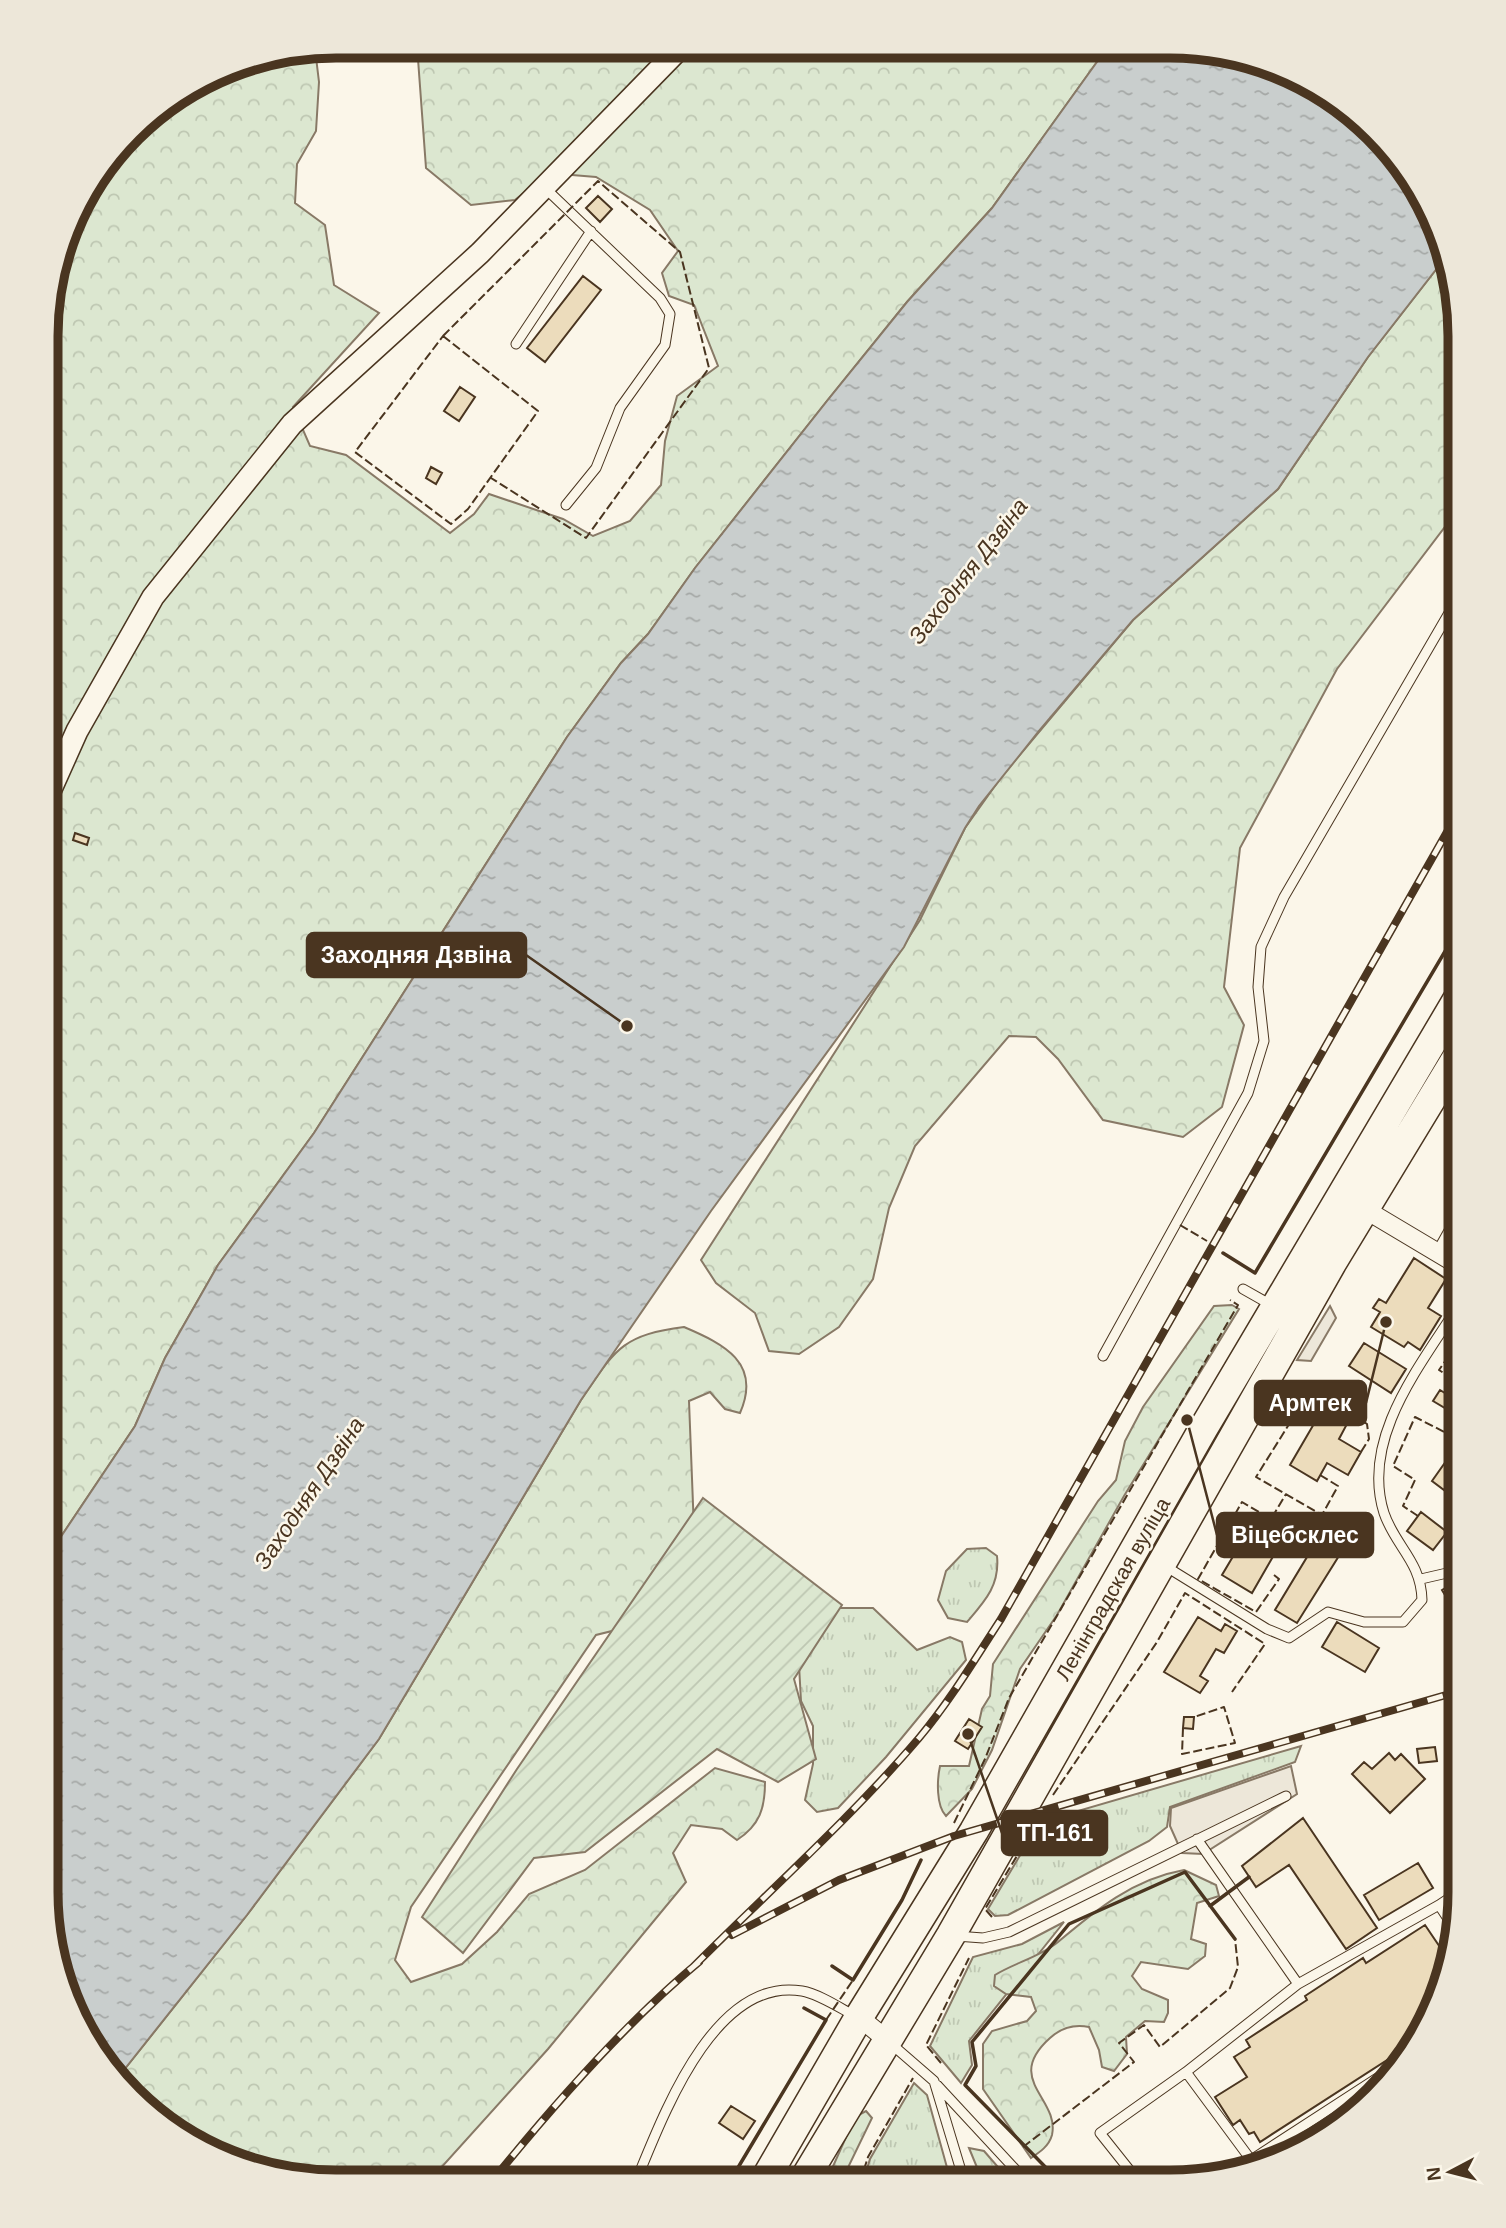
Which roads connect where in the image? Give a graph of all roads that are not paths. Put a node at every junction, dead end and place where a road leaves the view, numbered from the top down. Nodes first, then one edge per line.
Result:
1 (670, 58) edge
2 (544, 186) junction
3 (591, 231) junction
4 (516, 344) dead end
5 (566, 505) dead end
6 (1448, 615) edge
7 (58, 774) edge
8 (1448, 1018) edge
9 (1448, 1069) edge
10 (1353, 1202) junction
11 (1448, 1232) edge
12 (1437, 1252) junction
13 (1448, 1259) edge
14 (1243, 1289) dead end
15 (1275, 1307) junction
16 (1448, 1322) edge
17 (1102, 1356) dead end
18 (1161, 1563) junction
19 (1448, 1573) edge
20 (1421, 1579) junction
21 (1286, 1796) dead end
22 (1197, 1839) junction
23 (1448, 1899) edge
24 (1439, 1905) junction
25 (1447, 1917) edge
26 (951, 1935) junction
27 (1298, 1984) junction
28 (859, 2017) junction
29 (887, 2040) junction
30 (1186, 2072) junction
31 (1375, 2080) edge
32 (934, 2081) junction
33 (1267, 2152) edge
34 (1247, 2159) edge
35 (641, 2170) edge
36 (770, 2170) edge
37 (810, 2170) edge
38 (961, 2170) edge
39 (1016, 2170) edge
40 (1129, 2170) edge

1 - 2 street
2 - 3 lane
2 - 7 street
3 - 4 lane
3 - 5 lane
6 - 17 lane
8 - 10 main road, Ленінградская вуліца
9 - 10 main road, Ленінградская вуліца
10 - 12 street
10 - 15 main road, Ленінградская вуліца
10 - 18 main road, Ленінградская вуліца
11 - 12 lane
12 - 13 street
14 - 15 lane
15 - 28 main road, Ленінградская вуліца
16 - 20 lane
18 - 20 lane
18 - 26 main road, Ленінградская вуліца
19 - 20 lane
21 - 22 lane
22 - 26 lane
22 - 27 lane
23 - 24 lane
24 - 25 lane
24 - 27 lane
26 - 29 main road, Ленінградская вуліца
27 - 30 lane
28 - 29 street
28 - 35 lane
28 - 36 main road, Ленінградская вуліца
29 - 32 lane
29 - 37 main road, Ленінградская вуліца
30 - 34 lane
30 - 40 lane
31 - 33 lane
32 - 38 lane
32 - 39 lane

